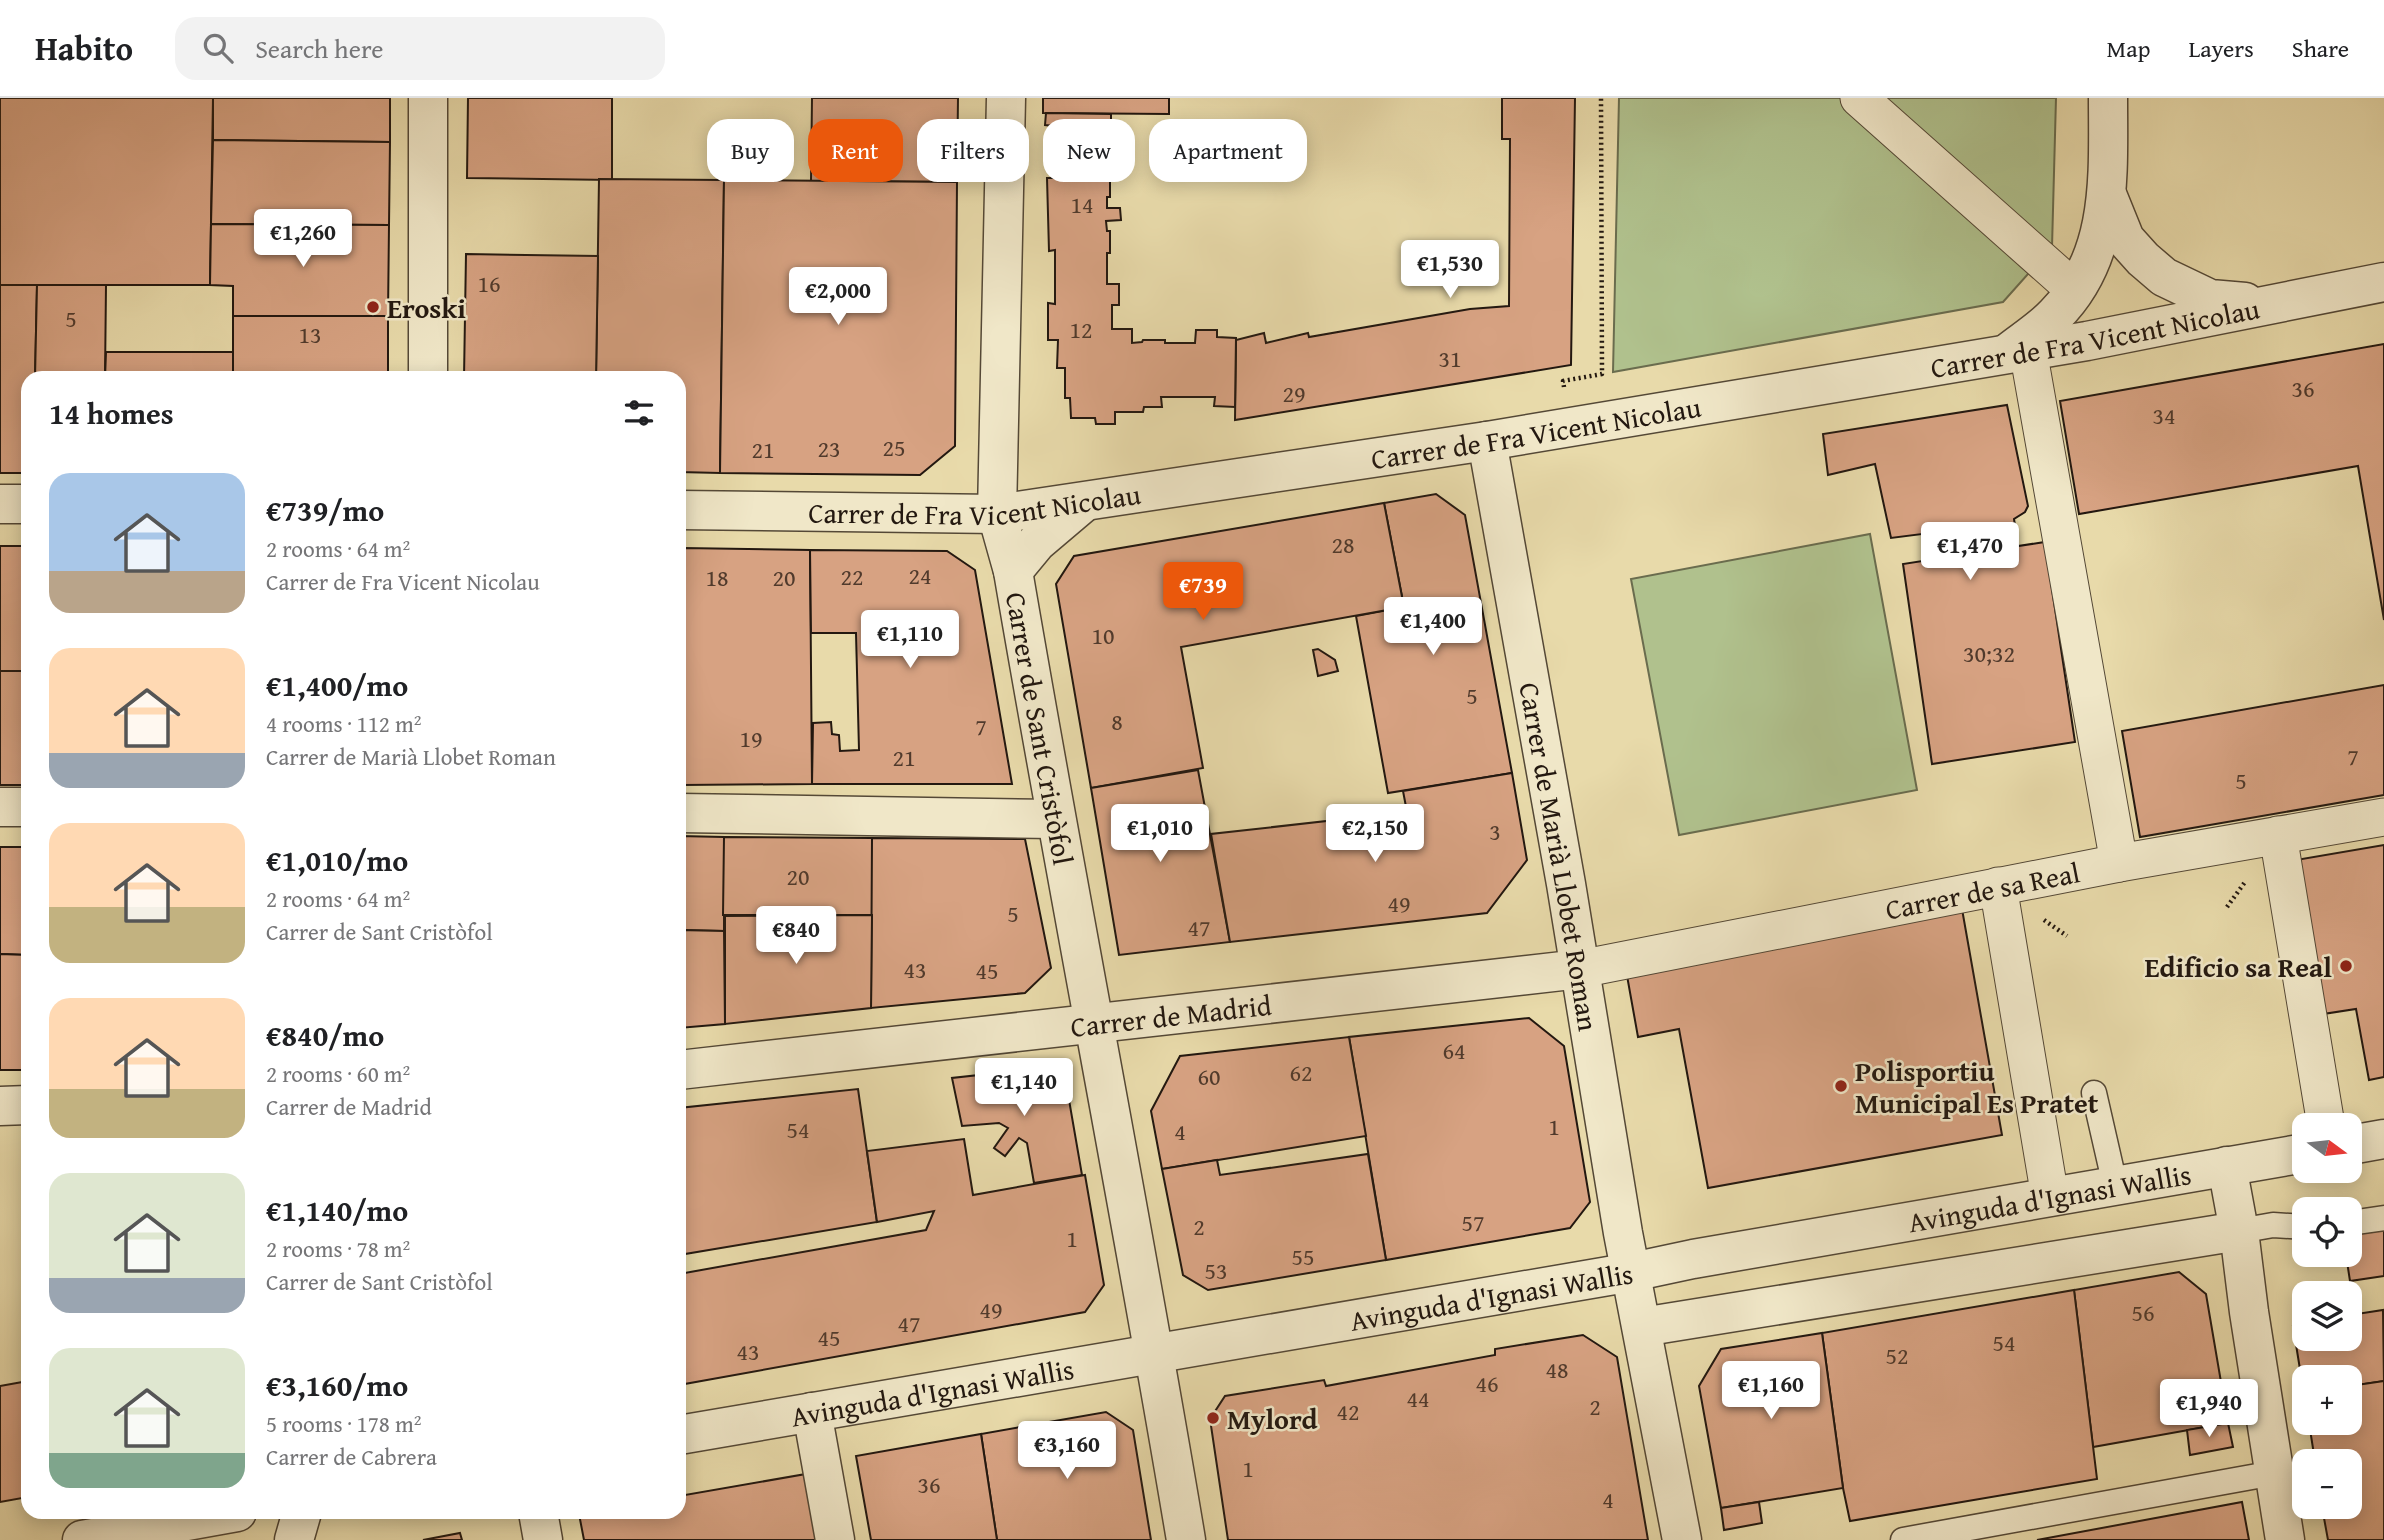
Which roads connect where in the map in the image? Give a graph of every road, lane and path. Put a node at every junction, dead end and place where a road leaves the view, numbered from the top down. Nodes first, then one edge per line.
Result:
1 (428, 98) edge
2 (1006, 98) edge
3 (1601, 98) edge
4 (1859, 98) edge
5 (2108, 98) edge
6 (2108, 197) junction
7 (2384, 282) edge
8 (2075, 290) junction
9 (2266, 304) junction
10 (2020, 347) junction
11 (428, 371) edge
12 (1569, 427) junction
13 (1487, 441) junction
14 (1083, 503) junction
15 (0, 504) edge
16 (21, 504) edge
17 (686, 510) edge
18 (997, 514) junction
19 (1013, 571) junction
20 (0, 807) edge
21 (21, 807) edge
22 (686, 813) edge
23 (2384, 817) edge
24 (1055, 819) junction
25 (2278, 835) junction
26 (2119, 863) junction
27 (1997, 887) junction
28 (1580, 969) junction
29 (1093, 1023) junction
30 (686, 1069) edge
31 (2094, 1093) dead end
32 (21, 1105) edge
33 (0, 1106) edge
34 (2324, 1113) edge
35 (2384, 1139) edge
36 (2362, 1143) edge
37 (2292, 1155) edge
38 (2227, 1166) junction
39 (2115, 1185) junction
40 (2050, 1197) junction
41 (2384, 1218) edge
42 (2362, 1221) edge
43 (2292, 1226) edge
44 (2239, 1231) junction
45 (1632, 1272) junction
46 (1642, 1327) junction
47 (1155, 1352) junction
48 (812, 1412) junction
49 (686, 1434) edge
50 (2274, 1473) junction
51 (198, 1519) edge
52 (300, 1519) edge
53 (539, 1519) edge
54 (82, 1540) edge
55 (294, 1540) edge
56 (543, 1540) edge
57 (835, 1540) edge
58 (1186, 1540) edge
59 (1682, 1540) edge
60 (1903, 1540) edge
61 (2285, 1540) edge

1 - 11 street
2 - 18 street, Carrer de Sant Cristòfol
3 - 12 path
4 - 8 street
5 - 6 street
6 - 8 street
6 - 9 street
7 - 9 street, Carrer de Fra Vicent Nicolau
8 - 10 street
9 - 10 street, Carrer de Fra Vicent Nicolau
10 - 12 street, Carrer de Fra Vicent Nicolau
10 - 26 street
12 - 13 street, Carrer de Fra Vicent Nicolau
13 - 14 street, Carrer de Fra Vicent Nicolau
13 - 28 street, Carrer de Marià Llobet Roman
14 - 18 street, Carrer de Fra Vicent Nicolau
14 - 19 street
15 - 16 street
17 - 18 street, Carrer de Fra Vicent Nicolau
18 - 19 street, Carrer de Sant Cristòfol
19 - 24 street, Carrer de Sant Cristòfol
20 - 21 street
22 - 24 street
23 - 25 street, Carrer de sa Real
24 - 29 street, Carrer de Sant Cristòfol
25 - 26 street, Carrer de sa Real
25 - 34 street
26 - 27 street, Carrer de sa Real
27 - 28 street, Carrer de sa Real
27 - 40 street
28 - 29 street, Carrer de Madrid
28 - 45 street, Carrer de Marià Llobet Roman
29 - 30 street, Carrer de Madrid
29 - 47 street, Carrer de Sant Cristòfol
31 - 39 lane
32 - 33 street
35 - 36 street
37 - 38 street, Avinguda d'Ignasi Wallis
38 - 39 street, Avinguda d'Ignasi Wallis
38 - 44 street
39 - 40 street, Avinguda d'Ignasi Wallis
40 - 45 street, Avinguda d'Ignasi Wallis
41 - 42 lane
43 - 44 lane
44 - 46 street, Avinguda d'Ignasi Wallis
44 - 50 street
45 - 46 street, Carrer de Marià Llobet Roman
45 - 47 street, Avinguda d'Ignasi Wallis
46 - 59 street, Carrer de Marià Llobet Roman
47 - 48 street, Avinguda d'Ignasi Wallis
47 - 58 street, Carrer de Sant Cristòfol
48 - 49 street, Avinguda d'Ignasi Wallis
48 - 57 street
50 - 60 lane
50 - 61 street
51 - 54 street
52 - 55 street
53 - 56 street

